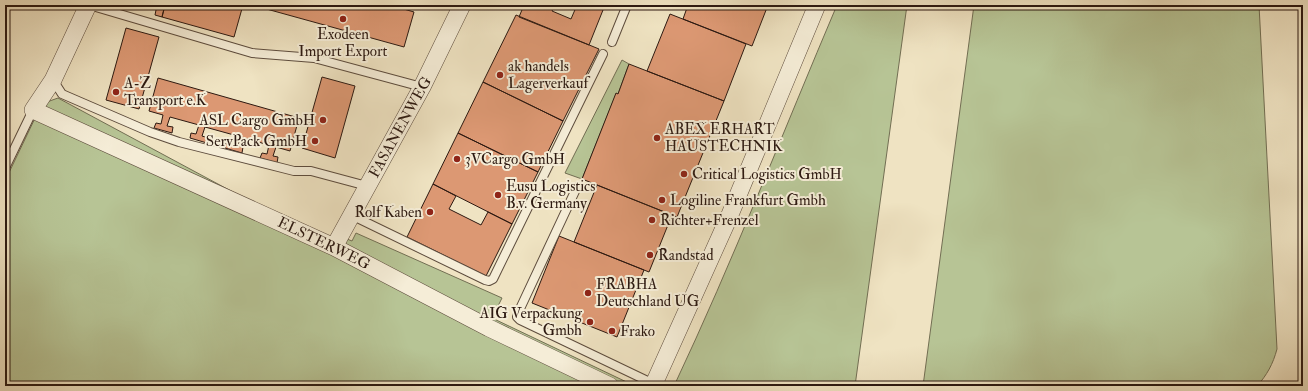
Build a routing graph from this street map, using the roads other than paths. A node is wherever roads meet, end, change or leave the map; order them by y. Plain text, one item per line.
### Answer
1 (89, 5) edge
2 (462, 5) edge
3 (627, 5) edge
4 (817, 5) edge
5 (612, 42) dead end
6 (603, 54) dead end
7 (53, 80) junction
8 (422, 87) junction
9 (33, 110) junction
10 (5, 168) edge
11 (367, 186) junction
12 (577, 187) dead end
13 (351, 215) junction
14 (334, 246) junction
15 (654, 385) edge
16 (610, 386) edge

1 - 7 street
1 - 8 lane
2 - 8 street, FASANENWEG
3 - 5 lane
4 - 15 street
6 - 13 lane
7 - 9 street
7 - 11 lane
8 - 11 street, FASANENWEG
9 - 10 lane
9 - 14 street, ELSTERWEG
11 - 13 street, FASANENWEG
12 - 15 lane
13 - 14 street, FASANENWEG
14 - 16 street, ELSTERWEG

